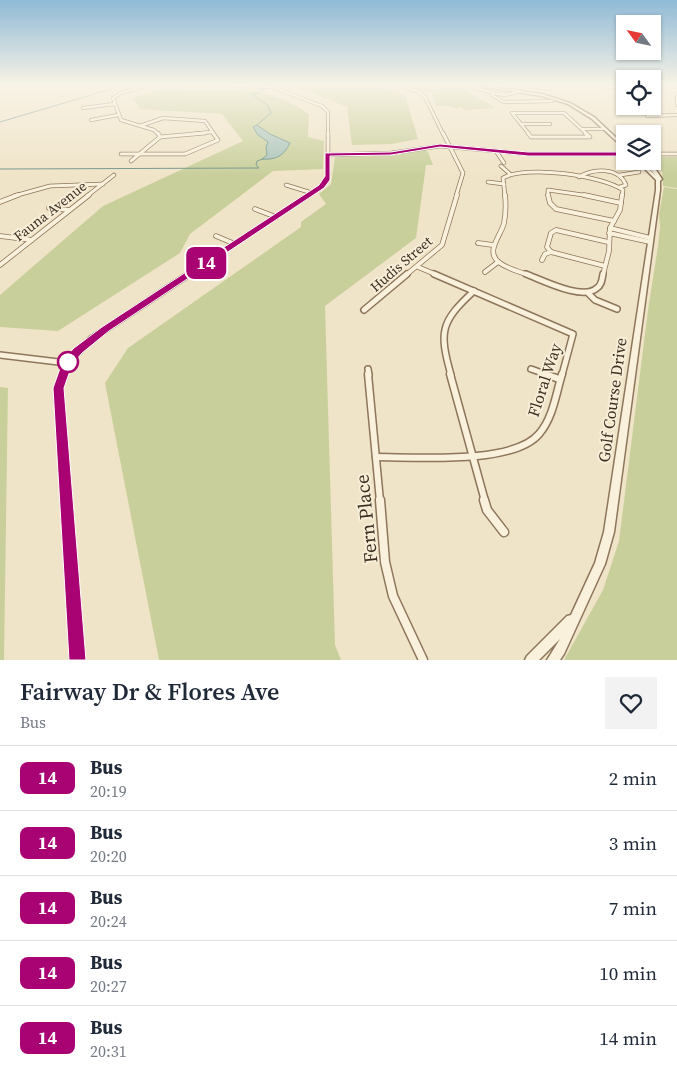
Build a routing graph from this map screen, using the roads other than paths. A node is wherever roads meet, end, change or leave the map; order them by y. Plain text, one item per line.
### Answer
1 (118, 115) joint
2 (328, 115) edge
3 (433, 115) edge
4 (513, 115) edge
5 (566, 115) edge
6 (588, 115) edge
7 (591, 115) edge
8 (665, 115) edge
9 (647, 116) dead end
10 (91, 120) dead end
11 (521, 124) junction
12 (550, 124) dead end
13 (140, 126) junction
14 (582, 129) junction
15 (604, 129) junction
16 (212, 132) junction
17 (616, 135) edge
18 (160, 137) junction
19 (616, 140) edge
20 (450, 146) junction
21 (496, 151) junction
22 (121, 154) dead end
23 (141, 154) junction
24 (616, 154) edge
25 (661, 154) edge
26 (677, 154) edge
27 (328, 155) junction
28 (131, 161) dead end
29 (648, 170) edge
30 (654, 170) edge
31 (639, 172) dead end
32 (510, 174) junction
33 (114, 175) dead end
34 (620, 175) junction
35 (579, 177) junction
36 (658, 180) junction
37 (488, 182) dead end
38 (102, 184) junction
39 (504, 184) junction
40 (544, 184) dead end
41 (286, 185) dead end
42 (620, 187) junction
43 (548, 190) junction
44 (312, 193) junction
45 (0, 202) edge
46 (621, 203) junction
47 (49, 208) dead end
48 (255, 209) dead end
49 (69, 210) junction
50 (276, 216) junction
51 (614, 221) junction
52 (610, 230) junction
53 (0, 236) edge
54 (216, 236) dead end
55 (32, 240) junction
56 (650, 240) junction
57 (478, 242) dead end
58 (608, 242) junction
59 (235, 244) junction
60 (493, 245) junction
61 (550, 252) junction
62 (542, 260) dead end
63 (498, 262) junction
64 (0, 265) edge
65 (605, 266) junction
66 (418, 267) junction
67 (485, 272) dead end
68 (474, 291) junction
69 (588, 293) junction
70 (617, 309) dead end
71 (364, 310) dead end
72 (0, 355) edge
73 (67, 363) junction
74 (368, 369) dead end
75 (531, 369) dead end
76 (559, 379) junction
77 (473, 456) junction
78 (376, 457) junction
79 (504, 532) dead end
80 (574, 617) junction
81 (78, 660) edge
82 (423, 660) edge
83 (531, 660) edge
84 (553, 660) edge

1 - 10 street
1 - 13 street
2 - 27 street
3 - 20 street, Hudis Street
4 - 11 street
5 - 14 street
6 - 15 street
7 - 17 street
8 - 9 street
11 - 12 street
11 - 14 street
13 - 16 street
13 - 18 street
14 - 15 street
15 - 19 street
16 - 18 street
16 - 23 street
18 - 23 street
20 - 21 street
20 - 27 street
20 - 66 street, Hudis Street
21 - 24 street
21 - 32 street
22 - 23 street
23 - 28 street
25 - 26 street
27 - 44 street
29 - 36 street
30 - 36 street
31 - 34 street
32 - 35 street
32 - 39 street
33 - 38 street, Fauna Avenue
34 - 35 street
34 - 42 street
35 - 42 street
36 - 56 street, Golf Course Drive
37 - 39 street
38 - 45 street
38 - 49 street, Fauna Avenue
39 - 60 street
40 - 43 street
41 - 44 street
42 - 46 street
43 - 46 street
43 - 51 street
44 - 50 street
46 - 51 street
47 - 49 street
48 - 50 street
49 - 55 street, Fauna Avenue
50 - 59 street
51 - 52 street
52 - 56 street
52 - 58 street
53 - 55 street
54 - 59 street
55 - 64 street, Fauna Avenue
56 - 80 street, Golf Course Drive
57 - 60 street
58 - 61 street
58 - 65 street
59 - 73 street
60 - 63 street
61 - 62 street
61 - 65 street
63 - 67 street
63 - 69 street
65 - 69 street
66 - 68 street, Floral Way
66 - 71 street, Hudis Street
68 - 76 street, Floral Way
68 - 77 street
69 - 70 street
72 - 73 street
73 - 81 street
74 - 78 street, Fern Place
75 - 76 street
76 - 77 street, Floral Way
77 - 78 street, Floral Way
77 - 79 street
78 - 82 street, Fern Place
80 - 83 street, Golf Course Drive
80 - 84 street, Golf Course Drive

